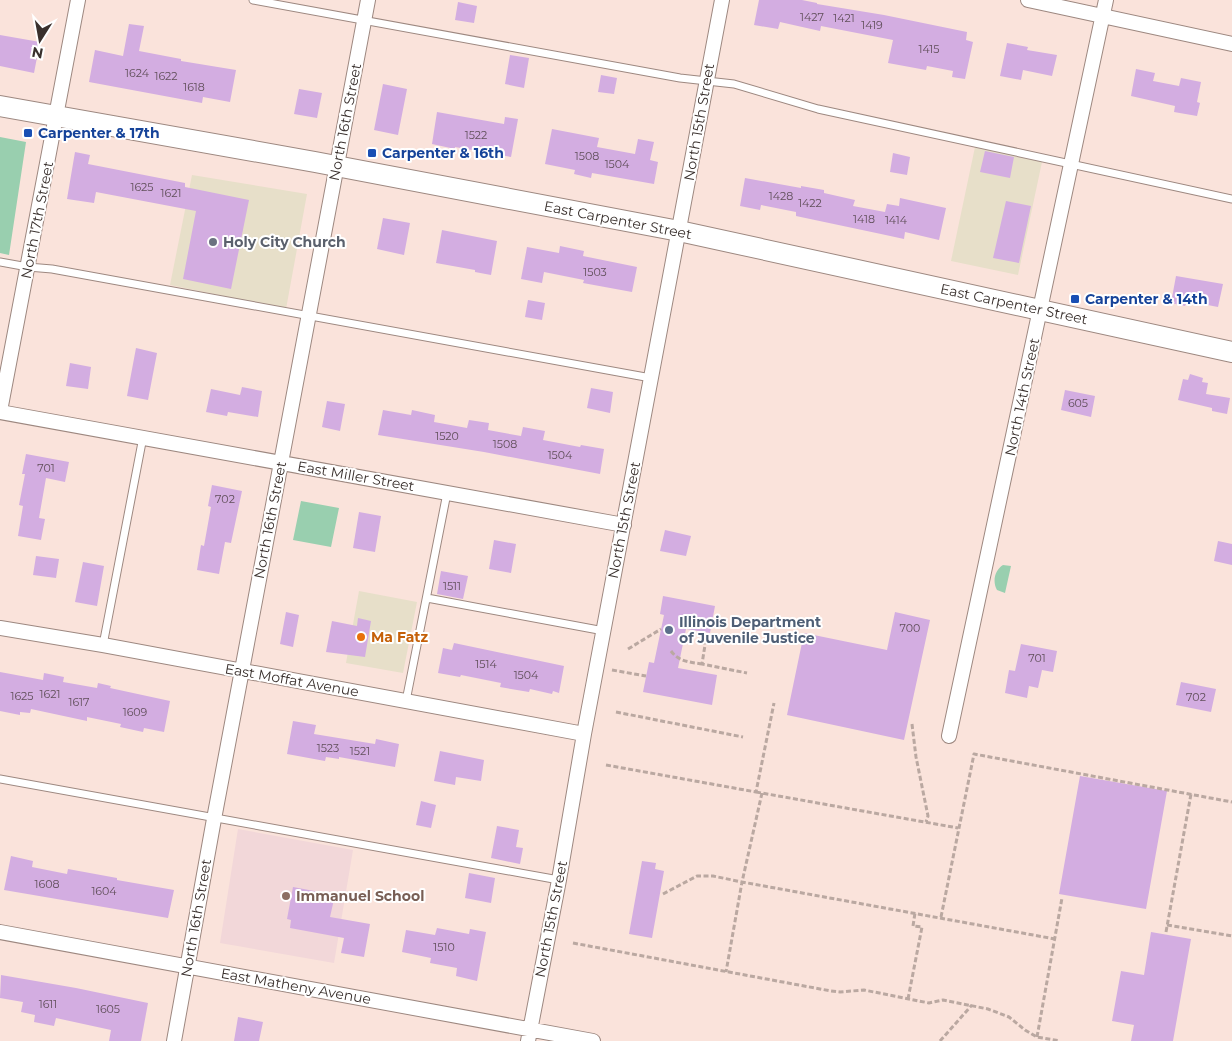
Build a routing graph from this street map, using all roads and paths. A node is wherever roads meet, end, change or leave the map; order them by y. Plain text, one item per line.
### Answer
1 (78, 0) edge
2 (253, 0) edge
3 (368, 0) edge
4 (722, 0) edge
5 (1028, 0) edge
6 (1106, 0) edge
7 (1102, 16) junction
8 (364, 21) junction
9 (1232, 44) edge
10 (706, 81) junction
11 (0, 106) edge
12 (56, 117) junction
13 (1071, 163) junction
14 (337, 166) junction
15 (1232, 198) edge
16 (679, 231) junction
17 (0, 262) edge
18 (28, 267) junction
19 (1040, 310) junction
20 (308, 317) junction
21 (1232, 352) edge
22 (650, 378) junction
23 (0, 411) edge
24 (143, 437) junction
25 (281, 464) junction
26 (447, 492) junction
27 (624, 526) junction
28 (427, 598) junction
29 (0, 628) edge
30 (661, 629) dead end
31 (604, 631) junction
32 (704, 632) dead end
33 (103, 645) junction
34 (628, 649) dead end
35 (671, 651) dead end
36 (702, 664) junction
37 (612, 670) dead end
38 (242, 672) junction
39 (747, 672) dead end
40 (646, 676) dead end
41 (406, 701) junction
42 (774, 703) dead end
43 (616, 712) dead end
44 (912, 724) dead end
45 (584, 734) junction
46 (743, 736) dead end
47 (949, 736) dead end
48 (606, 765) dead end
49 (0, 779) edge
50 (756, 792) junction
51 (762, 794) junction
52 (1191, 794) junction
53 (1232, 802) edge
54 (214, 819) junction
55 (926, 822) junction
56 (958, 828) junction
57 (559, 880) junction
58 (742, 882) junction
59 (663, 894) dead end
60 (1062, 898) dead end
61 (915, 913) junction
62 (941, 917) junction
63 (1167, 925) junction
64 (0, 932) edge
65 (1166, 932) dead end
66 (1232, 936) edge
67 (1055, 939) junction
68 (573, 943) dead end
69 (187, 966) junction
70 (726, 972) junction
71 (908, 999) junction
72 (972, 1005) junction
73 (529, 1035) edge
74 (1037, 1037) junction
75 (174, 1041) edge
76 (593, 1041) edge
77 (940, 1041) edge
78 (1060, 1041) edge

1 - 12 street, North 17th Street
2 - 8 lane
3 - 8 street, North 16th Street
4 - 10 street, North 15th Street
5 - 7 street
6 - 7 street, North 14th Street
7 - 9 street
7 - 13 street, North 14th Street
8 - 10 lane
8 - 14 street, North 16th Street
10 - 13 lane
10 - 16 street, North 15th Street
11 - 12 street, East Carpenter Street
12 - 14 street, East Carpenter Street
12 - 18 street, North 17th Street
13 - 15 lane
13 - 19 street, North 14th Street
14 - 16 street, East Carpenter Street
14 - 20 street, North 16th Street
16 - 19 street, East Carpenter Street
16 - 22 street, North 15th Street
17 - 18 lane
18 - 20 lane
18 - 23 street, North 17th Street
19 - 21 street, East Carpenter Street
19 - 47 street, North 14th Street
20 - 22 lane
20 - 25 street, North 16th Street
22 - 27 street, North 15th Street
23 - 24 street, East Miller Street
24 - 25 street, East Miller Street
24 - 33 lane
25 - 26 street, East Miller Street
25 - 38 street, North 16th Street
26 - 27 street, East Miller Street
26 - 28 lane
27 - 31 street, North 15th Street
28 - 31 lane
28 - 41 lane
29 - 33 street, East Moffat Avenue
30 - 34 path
31 - 45 street, North 15th Street
32 - 36 path
33 - 38 street, East Moffat Avenue
35 - 36 path
36 - 39 path
37 - 40 path
38 - 41 street, East Moffat Avenue
38 - 54 street, North 16th Street
41 - 45 street, East Moffat Avenue
42 - 50 path
43 - 46 path
44 - 55 path
45 - 57 street, North 15th Street
48 - 50 path
49 - 54 lane
50 - 51 path
51 - 55 path
51 - 58 path
52 - 53 path
52 - 56 path
52 - 63 path
54 - 57 lane
54 - 69 street, North 16th Street
55 - 56 path
56 - 62 path
57 - 73 street, North 15th Street
58 - 59 path
58 - 61 path
58 - 70 path
60 - 67 path
61 - 62 path
61 - 71 path
62 - 67 path
63 - 65 path
63 - 66 path
64 - 69 street, East Matheny Avenue
67 - 74 path
68 - 70 path
69 - 73 street, East Matheny Avenue
69 - 75 street, North 16th Street
70 - 71 path
71 - 72 path
72 - 74 path
72 - 77 path
73 - 76 street, East Matheny Avenue
74 - 78 path

